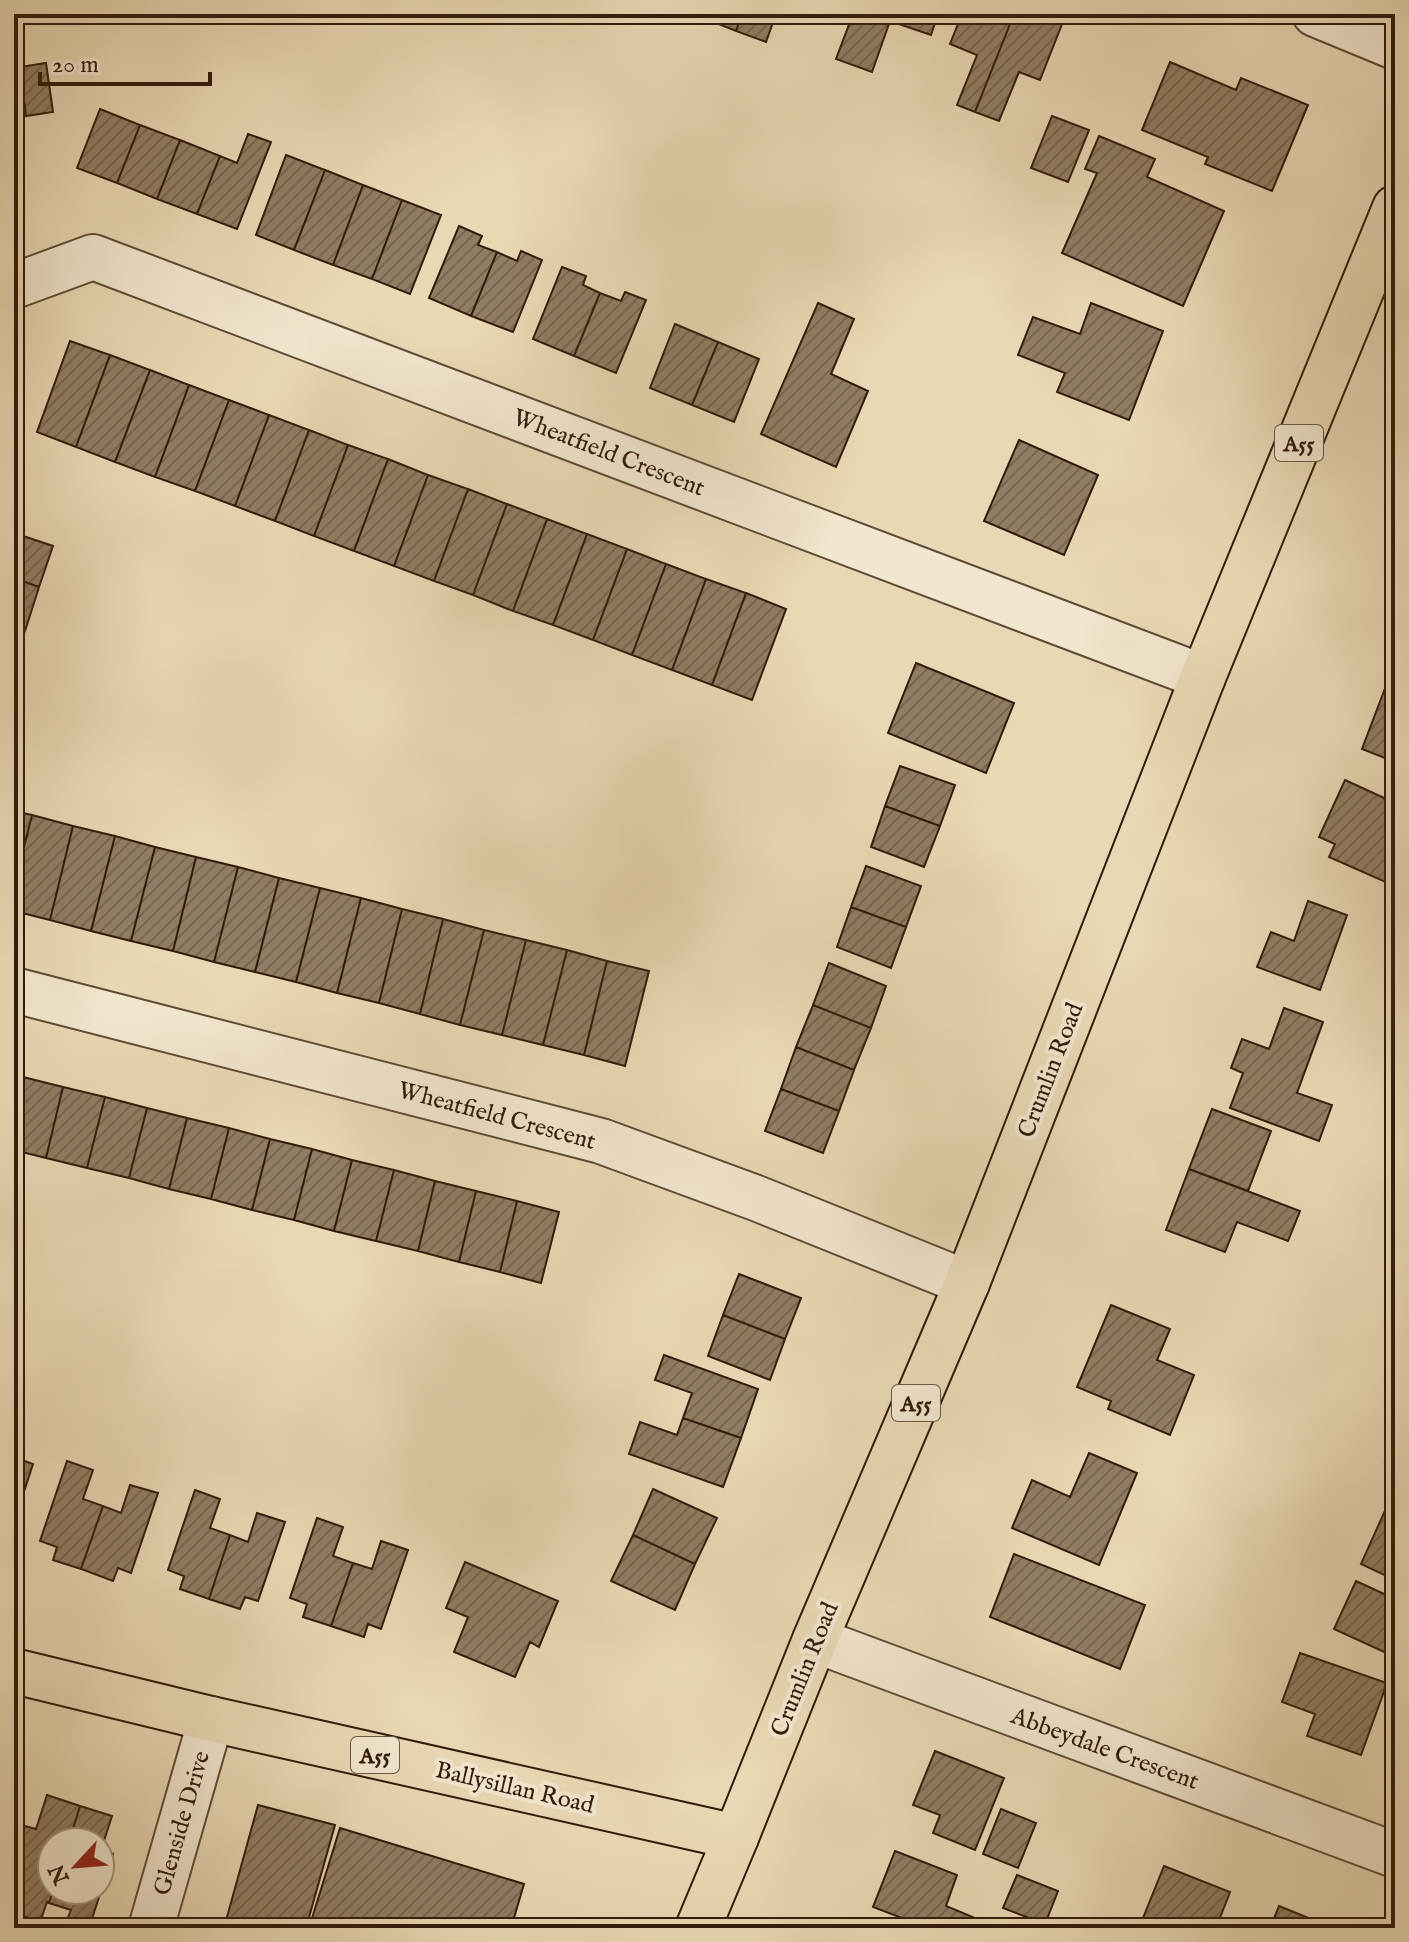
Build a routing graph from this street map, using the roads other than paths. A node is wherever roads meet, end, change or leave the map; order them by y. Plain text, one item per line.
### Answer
1 (1315, 14) edge
2 (1395, 47) edge
3 (1395, 208) edge
4 (14, 286) edge
5 (1203, 677) junction
6 (14, 990) edge
7 (967, 1283) junction
8 (815, 1640) junction
9 (14, 1671) edge
10 (211, 1719) junction
11 (736, 1837) junction
12 (1395, 1855) edge
13 (151, 1928) edge
14 (698, 1928) edge

1 - 2 street
3 - 5 main road, Crumlin Road / A55
4 - 5 street, Wheatfield Crescent
5 - 7 main road, Crumlin Road / A55
6 - 7 street, Wheatfield Crescent
7 - 8 main road, Crumlin Road / A55
8 - 11 main road, Crumlin Road / A55
8 - 12 street, Abbeydale Crescent
9 - 10 main road, Ballysillan Road / A55
10 - 11 main road, Ballysillan Road / A55
10 - 13 street, Glenside Drive
11 - 14 main road, Crumlin Road

